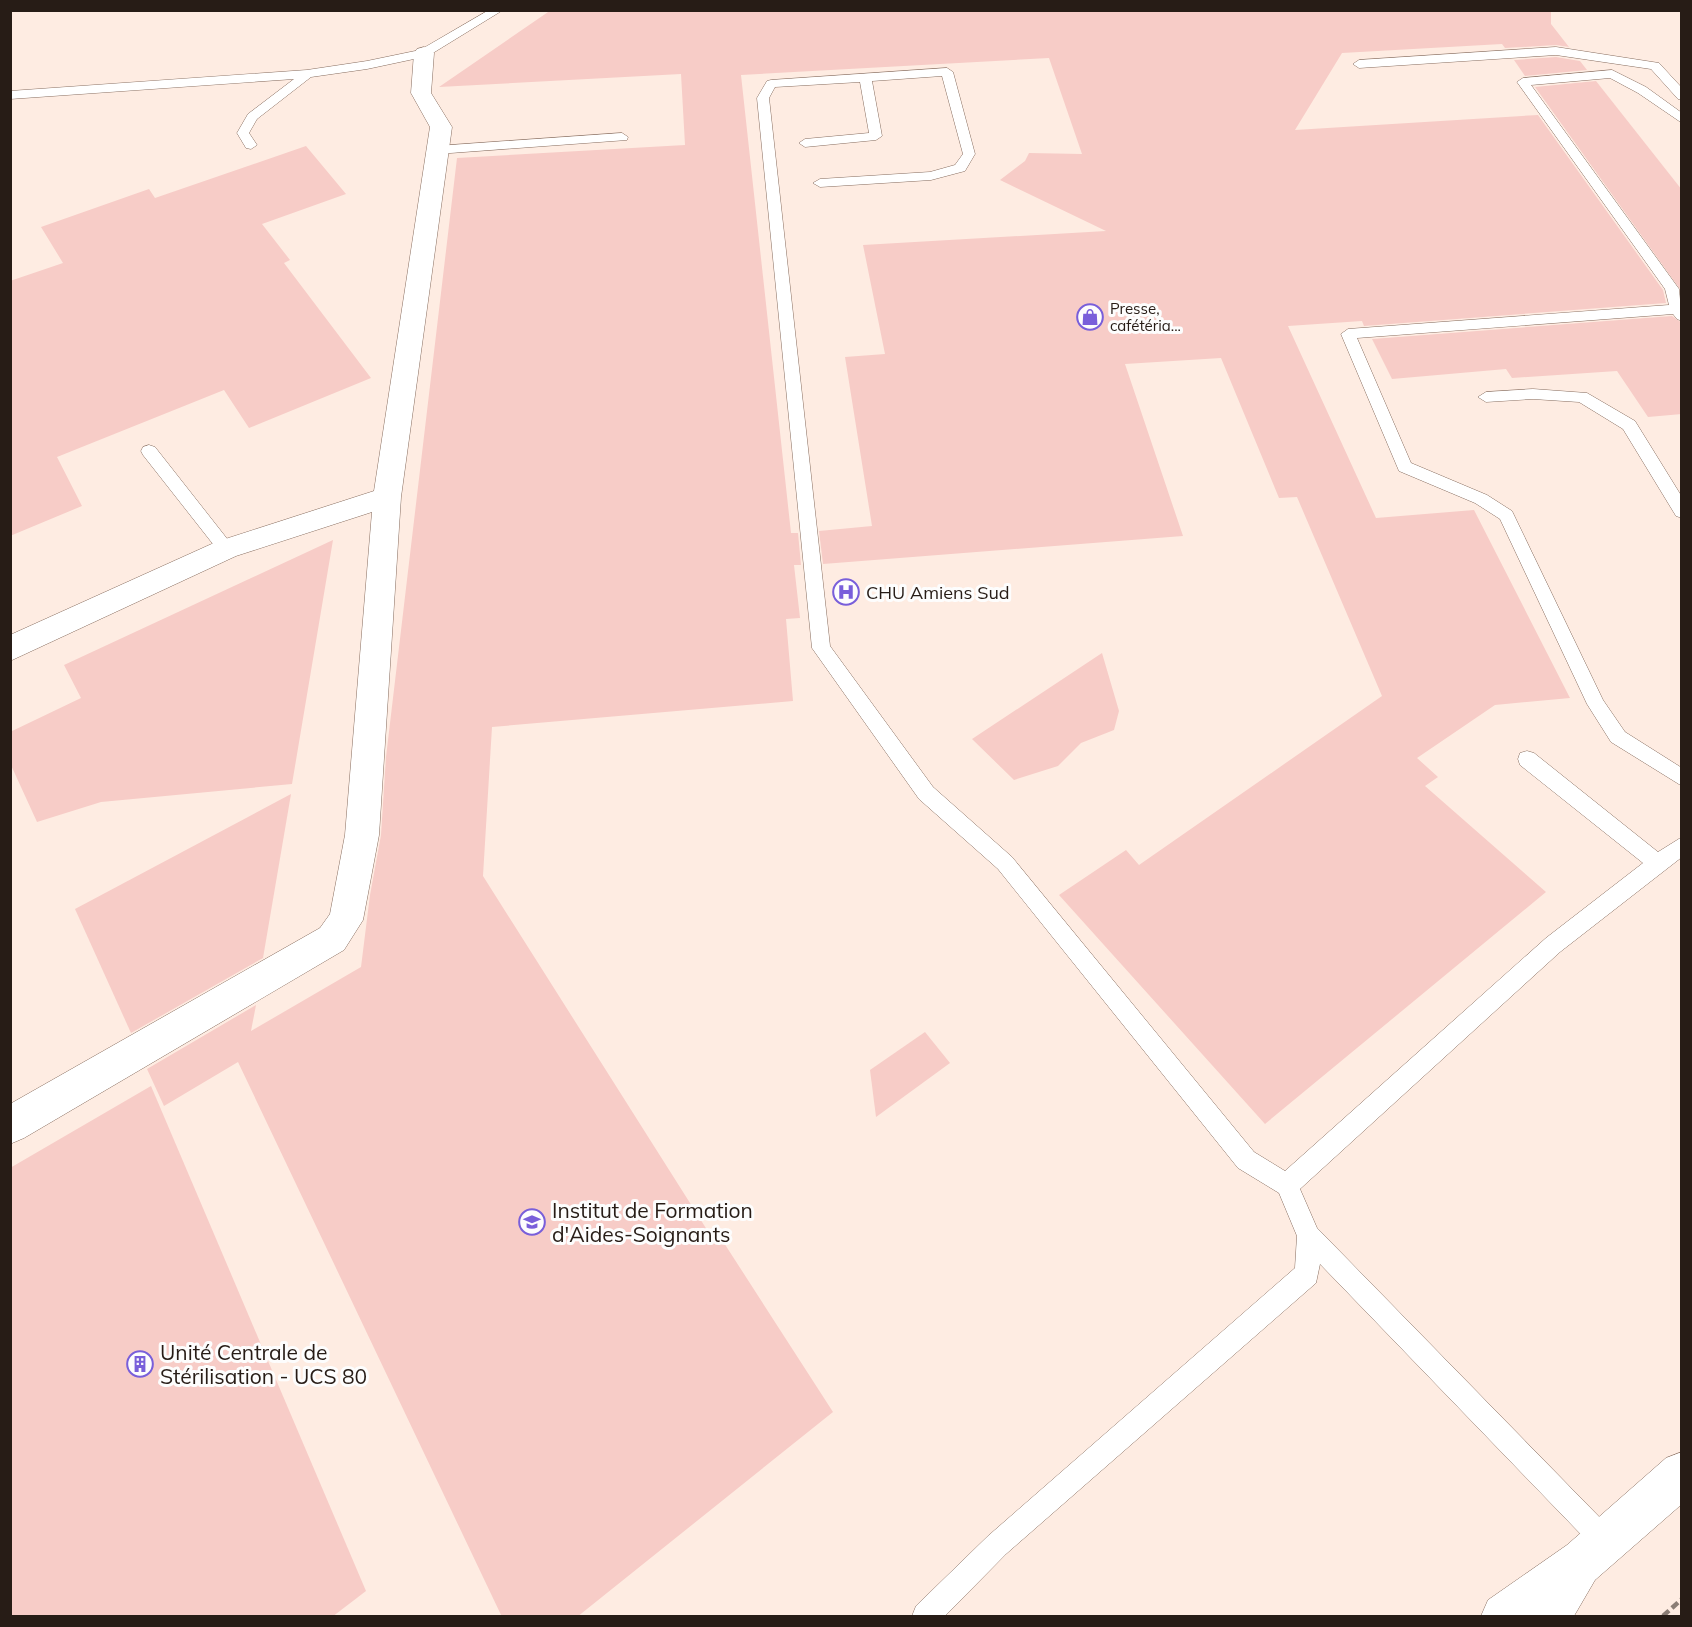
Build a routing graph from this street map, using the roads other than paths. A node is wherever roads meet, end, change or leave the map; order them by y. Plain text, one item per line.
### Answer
1 (498, 10) edge
2 (424, 53) junction
3 (1359, 64) dead end
4 (308, 74) junction
5 (865, 78) junction
6 (10, 95) edge
7 (1682, 96) edge
8 (1682, 119) edge
9 (622, 137) dead end
10 (805, 143) dead end
11 (251, 145) dead end
12 (437, 150) junction
13 (820, 183) dead end
14 (1679, 312) edge
15 (1486, 397) dead end
16 (149, 452) dead end
17 (387, 497) junction
18 (1682, 512) edge
19 (226, 549) junction
20 (10, 649) edge
21 (1527, 759) dead end
22 (1682, 778) edge
23 (1682, 845) edge
24 (1658, 863) junction
25 (10, 1125) edge
26 (1287, 1185) junction
27 (1309, 1236) junction
28 (1682, 1474) edge
29 (1594, 1551) junction
30 (926, 1617) edge
31 (1504, 1617) edge
32 (1547, 1617) edge

1 - 2 lane
2 - 4 lane
2 - 12 street
3 - 7 lane
4 - 6 lane
4 - 11 lane
5 - 10 lane
5 - 13 lane
5 - 26 lane
8 - 14 lane
9 - 12 lane
12 - 17 street
14 - 22 lane
15 - 18 lane
16 - 19 lane
17 - 19 street
17 - 25 street
19 - 20 street
21 - 24 lane
23 - 24 lane
24 - 26 lane
26 - 27 lane
27 - 29 lane
27 - 30 lane
28 - 29 street
29 - 31 street
29 - 32 street

